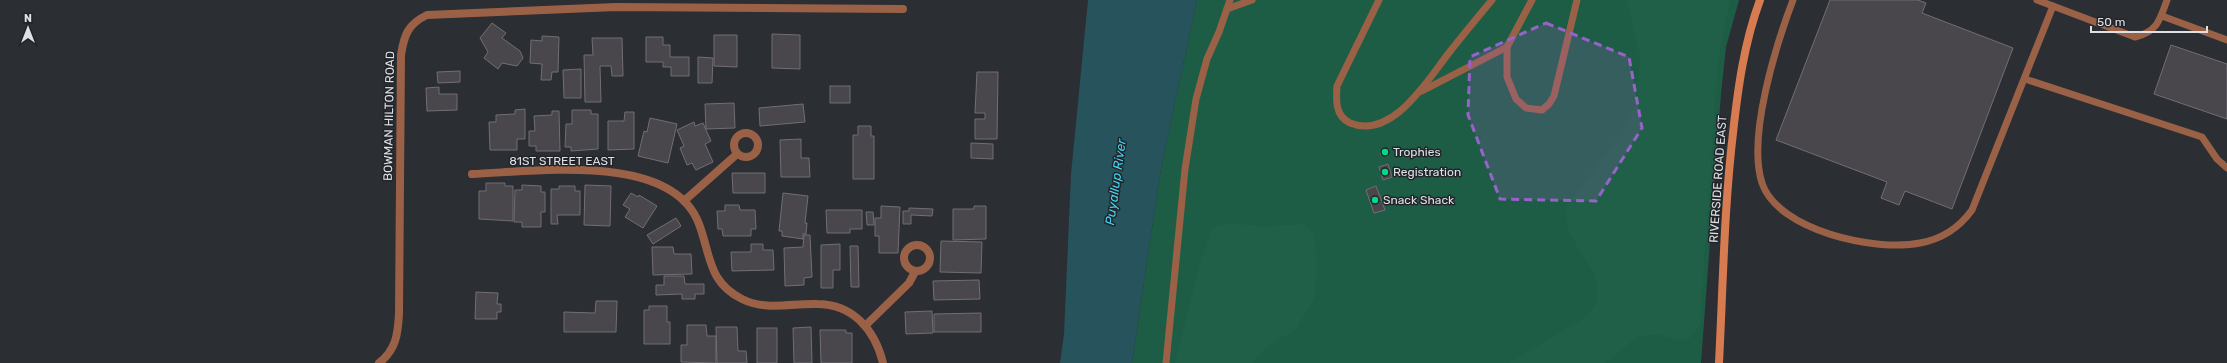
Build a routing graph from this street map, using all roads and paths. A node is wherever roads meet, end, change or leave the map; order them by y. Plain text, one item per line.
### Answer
1 (1230, 0) edge
2 (1252, 0) edge
3 (1379, 0) edge
4 (1492, 0) edge
5 (1532, 0) edge
6 (1577, 0) edge
7 (1760, 0) edge
8 (1794, 0) edge
9 (2037, 0) edge
10 (2167, 0) edge
11 (2053, 6) junction
12 (903, 9) dead end
13 (1227, 9) junction
14 (2162, 16) junction
15 (2227, 40) edge
16 (1507, 47) junction
17 (2024, 78) junction
18 (1420, 92) junction
19 (737, 154) dead end
20 (2227, 168) edge
21 (472, 174) dead end
22 (684, 201) junction
23 (915, 272) dead end
24 (866, 325) junction
25 (379, 363) edge
26 (883, 363) edge
27 (1166, 363) edge
28 (1720, 363) edge

1 - 13 lane
2 - 13 lane
3 - 18 lane
4 - 18 lane
5 - 16 lane
6 - 16 lane
7 - 28 street, RIVERSIDE ROAD EAST
8 - 17 lane
9 - 11 lane
10 - 14 lane
11 - 14 lane
11 - 17 lane
12 - 25 street, BOWMAN HILTON ROAD
13 - 27 lane
14 - 15 lane
16 - 18 lane
17 - 20 lane
19 - 22 street
21 - 22 street, 81ST STREET EAST
22 - 24 street, 81ST STREET EAST
23 - 24 street
24 - 26 street

